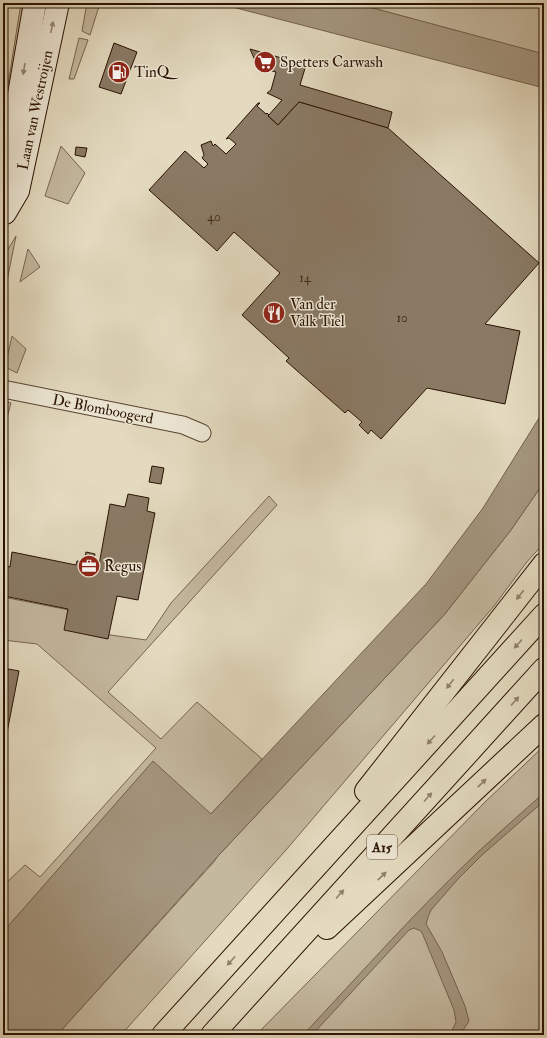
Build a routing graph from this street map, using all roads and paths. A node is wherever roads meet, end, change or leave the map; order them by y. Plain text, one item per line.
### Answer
1 (34, 3) edge
2 (58, 3) edge
3 (3, 186) edge
4 (3, 192) edge
5 (4, 217) edge
6 (3, 389) edge
7 (202, 433) dead end
8 (544, 564) edge
9 (544, 615) edge
10 (544, 669) edge
11 (544, 725) edge
12 (257, 932) junction
13 (216, 1031) edge
14 (164, 1035) edge

1 -> 3 street, Laan van Westroijen
5 -> 2 street, Laan van Westroijen
4 - 5 street, Laan van Westroijen
6 - 7 street, De Blomboogerd
8 -> 12 highway, A15
9 -> 12 highway, A15
13 -> 10 highway, A15
13 -> 11 highway, A15
12 -> 14 highway, A15

